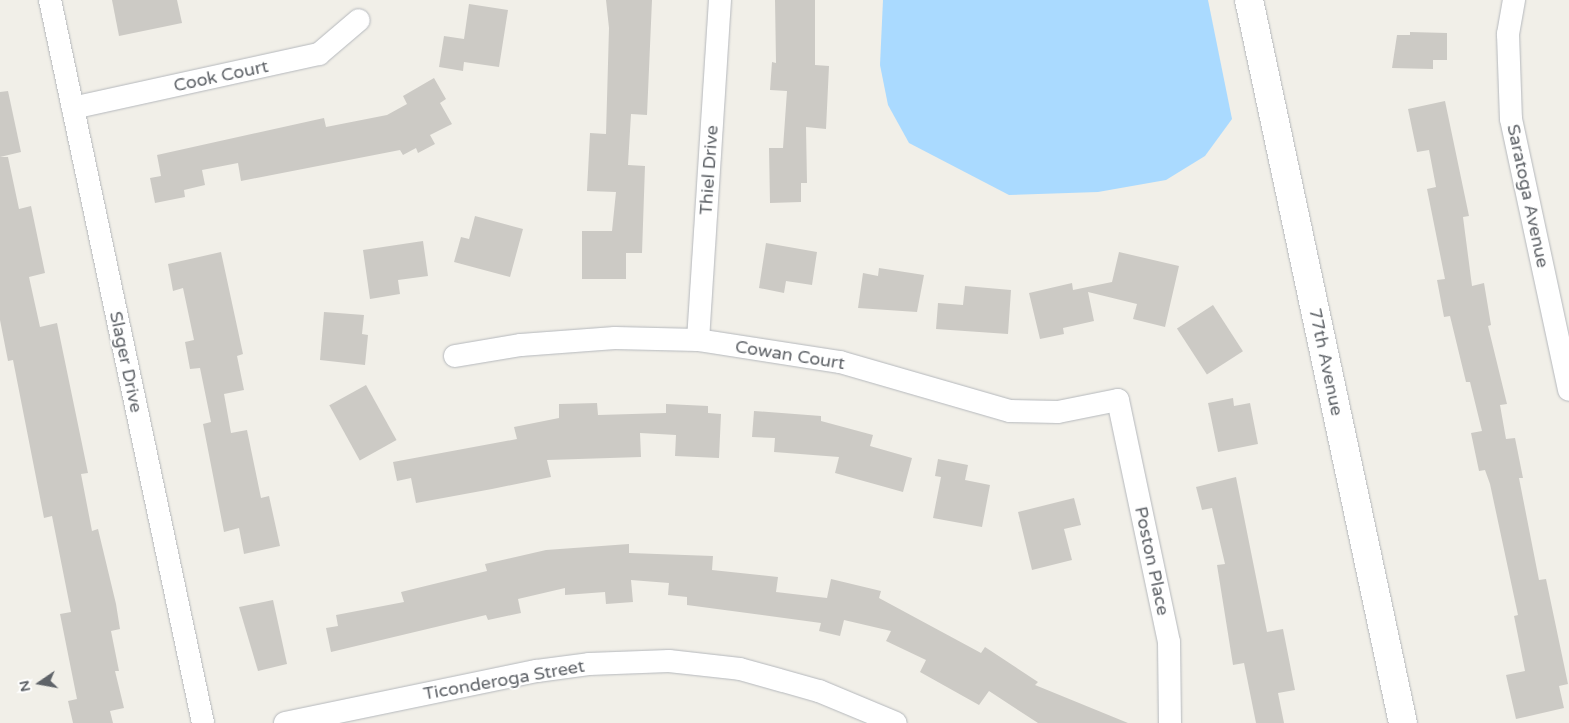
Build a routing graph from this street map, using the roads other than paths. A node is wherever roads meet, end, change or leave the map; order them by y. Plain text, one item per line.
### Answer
1 (50, 0) edge
2 (720, 0) edge
3 (1249, 0) edge
4 (1514, 0) edge
5 (359, 20) dead end
6 (72, 108) junction
7 (698, 340) junction
8 (456, 356) dead end
9 (1569, 390) edge
10 (1118, 400) joint
11 (203, 723) edge
12 (285, 723) edge
13 (896, 723) edge
14 (1170, 723) edge
15 (1403, 723) edge

1 - 6 street, Slager Drive
2 - 7 street, Thiel Drive
3 - 15 street, 77th Avenue
4 - 9 street, Saratoga Avenue
5 - 6 street, Cook Court
6 - 11 street, Slager Drive
7 - 8 street, Cowan Court
7 - 10 street, Cowan Court
10 - 14 street, Poston Place
12 - 13 street, Ticonderoga Street

